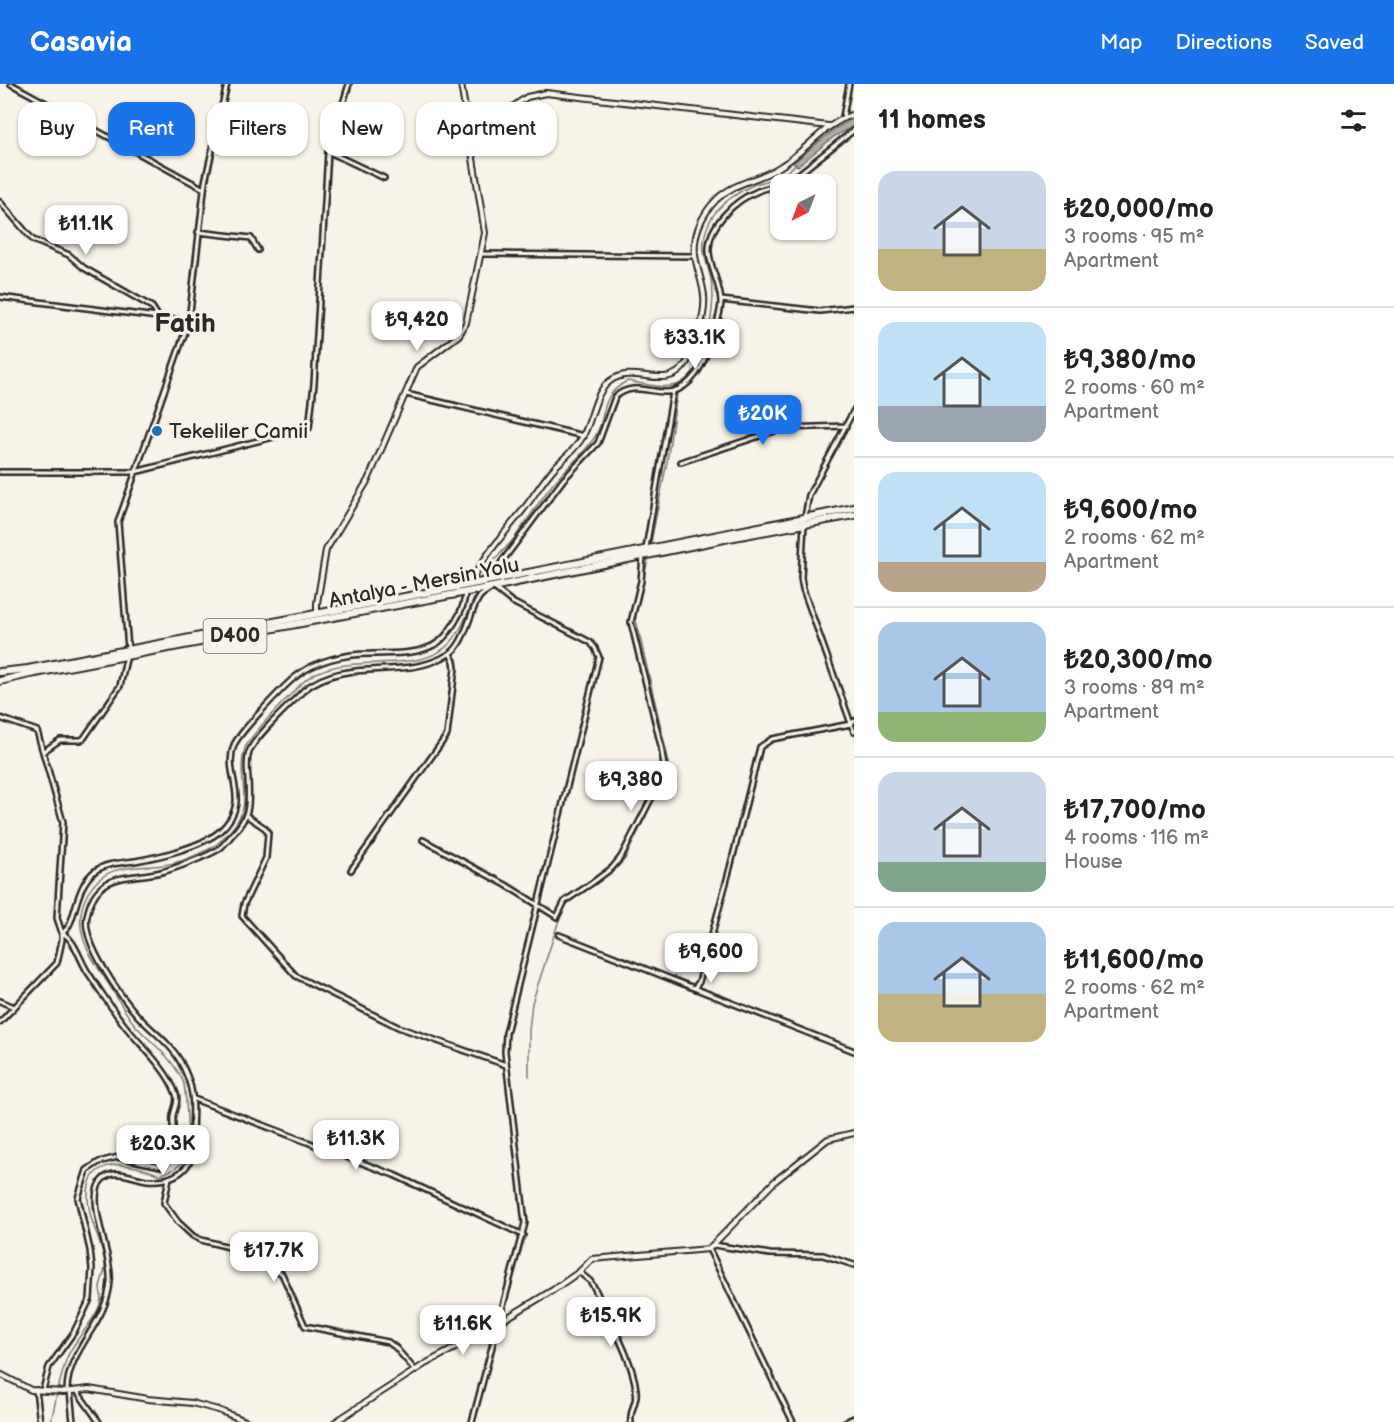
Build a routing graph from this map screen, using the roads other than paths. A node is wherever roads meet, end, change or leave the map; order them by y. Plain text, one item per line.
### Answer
1 (11, 84) edge
2 (227, 84) edge
3 (349, 84) edge
4 (461, 84) edge
5 (849, 84) edge
6 (343, 102) edge
7 (464, 102) edge
8 (521, 102) edge
9 (854, 114) edge
10 (843, 117) junction
11 (830, 126) junction
12 (854, 130) edge
13 (328, 156) edge
14 (337, 156) edge
15 (472, 156) edge
16 (798, 174) edge
17 (384, 178) dead end
18 (770, 188) edge
19 (204, 189) junction
20 (0, 202) edge
21 (198, 232) junction
22 (258, 250) dead end
23 (481, 254) junction
24 (695, 256) junction
25 (0, 297) edge
26 (721, 300) junction
27 (854, 307) edge
28 (159, 318) junction
29 (189, 321) junction
30 (674, 392) junction
31 (406, 394) junction
32 (854, 410) edge
33 (846, 426) junction
34 (584, 436) junction
35 (681, 462) dead end
36 (0, 472) edge
37 (135, 472) junction
38 (854, 508) edge
39 (854, 515) edge
40 (804, 521) junction
41 (645, 553) junction
42 (497, 579) junction
43 (490, 585) junction
44 (469, 588) junction
45 (317, 614) junction
46 (127, 652) junction
47 (450, 654) junction
48 (0, 672) edge
49 (0, 681) edge
50 (0, 718) edge
51 (853, 723) edge
52 (854, 732) edge
53 (44, 751) junction
54 (247, 816) junction
55 (423, 840) dead end
56 (351, 870) dead end
57 (538, 904) junction
58 (62, 933) junction
59 (560, 935) dead end
60 (695, 987) junction
61 (0, 1001) edge
62 (14, 1007) junction
63 (0, 1022) edge
64 (854, 1051) edge
65 (506, 1065) junction
66 (194, 1099) junction
67 (854, 1133) edge
68 (169, 1178) junction
69 (523, 1235) junction
70 (714, 1245) junction
71 (709, 1250) junction
72 (854, 1265) edge
73 (579, 1272) junction
74 (499, 1322) junction
75 (415, 1371) junction
76 (0, 1374) edge
77 (36, 1390) junction
78 (45, 1390) junction
79 (75, 1390) junction
80 (67, 1391) junction
81 (854, 1418) edge
82 (40, 1422) edge
83 (73, 1422) edge
84 (99, 1422) edge
85 (248, 1422) edge
86 (335, 1422) edge
87 (472, 1422) edge
88 (631, 1422) edge
89 (793, 1422) edge
90 (845, 1422) edge

1 - 19 street
2 - 19 street
3 - 6 street
4 - 7 street
5 - 10 street
8 - 11 street
9 - 10 street
10 - 11 street
11 - 24 street
12 - 16 street
13 - 37 street
14 - 17 street
15 - 23 street
18 - 26 street
19 - 21 street
20 - 28 street
21 - 22 street
21 - 29 street
23 - 24 street
23 - 31 street
24 - 34 street
25 - 28 street
26 - 27 street
26 - 30 street
28 - 29 street
29 - 37 street
30 - 41 street
30 - 42 street
31 - 34 street
31 - 45 street
32 - 33 street
33 - 35 street
33 - 40 street
34 - 44 street
36 - 37 street
37 - 46 street
38 - 40 highway, Antalya - Mersin Yolu / D400
39 - 40 highway, Antalya - Mersin Yolu / D400
40 - 41 highway, Antalya - Mersin Yolu / D400
40 - 51 street
41 - 42 highway, Antalya - Mersin Yolu / D400
41 - 43 highway, Antalya - Mersin Yolu / D400
41 - 57 street
42 - 43 highway, Antalya - Mersin Yolu / D400
43 - 44 highway, Antalya - Mersin Yolu / D400
43 - 47 street
43 - 57 street
44 - 45 highway, Antalya - Mersin Yolu / D400
44 - 46 highway, Antalya - Mersin Yolu / D400
44 - 58 street
45 - 46 highway, Antalya - Mersin Yolu / D400
46 - 48 highway, Antalya - Mersin Yolu / D400
46 - 49 highway, Antalya - Mersin Yolu / D400
46 - 53 street
47 - 54 street
47 - 56 street
50 - 53 street
51 - 52 street
51 - 60 street
53 - 58 street
54 - 65 street
54 - 66 street
55 - 57 street
57 - 65 street
58 - 62 street
58 - 78 street
59 - 60 street
60 - 64 street
61 - 62 street
62 - 63 street
65 - 69 street
66 - 68 street
66 - 69 street
67 - 70 street
68 - 75 street
68 - 80 street
69 - 74 street
70 - 71 street
70 - 72 street
71 - 73 street
71 - 89 street
73 - 74 street
73 - 88 street
74 - 75 street
74 - 87 street
75 - 86 street
76 - 77 street
77 - 78 street
77 - 82 street
78 - 80 street
79 - 80 street
79 - 84 street
79 - 85 street
80 - 83 street
81 - 90 street

